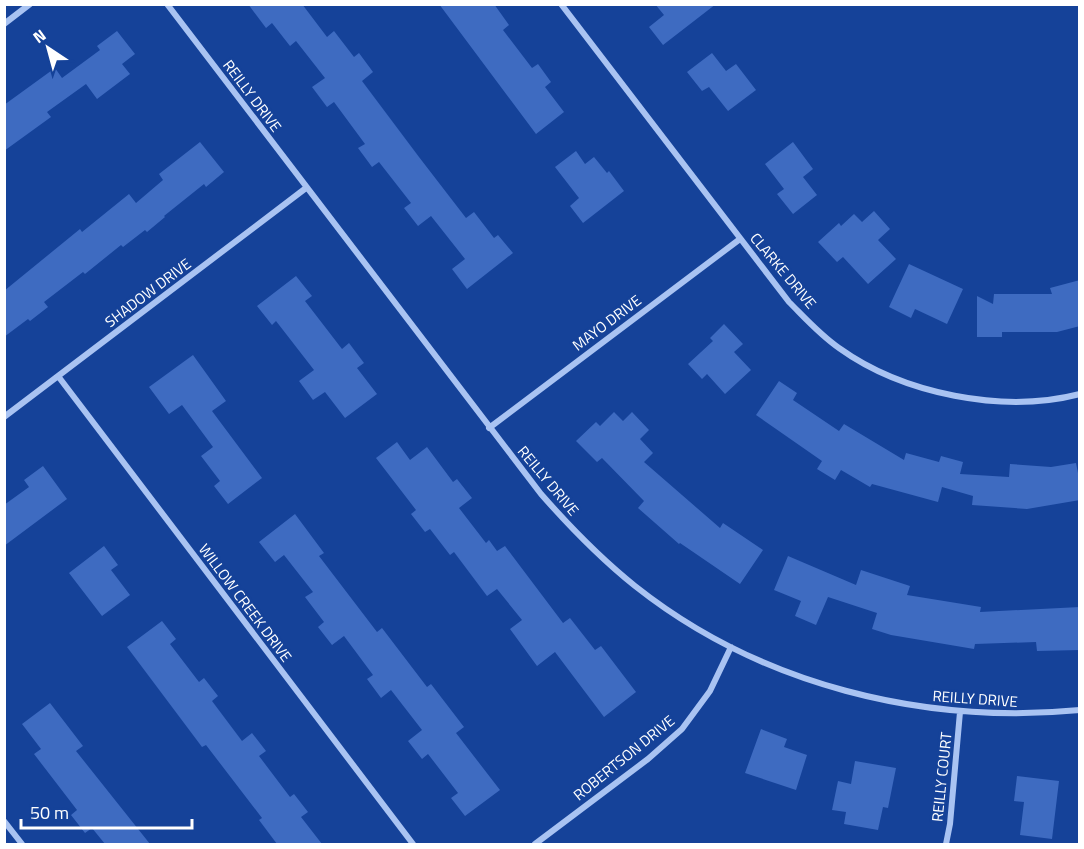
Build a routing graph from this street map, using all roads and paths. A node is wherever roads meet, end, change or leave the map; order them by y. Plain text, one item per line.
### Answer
1 (30, 4) edge
2 (167, 4) edge
3 (561, 4) edge
4 (4, 24) edge
5 (306, 188) junction
6 (740, 239) junction
7 (58, 376) junction
8 (1080, 394) edge
9 (4, 417) edge
10 (489, 428) junction
11 (731, 646) junction
12 (1080, 710) edge
13 (960, 712) junction
14 (4, 821) edge
15 (22, 844) edge
16 (413, 844) edge
17 (535, 844) edge
18 (946, 844) edge

1 - 4 street
2 - 5 street, REILLY DRIVE
3 - 6 street, CLARKE DRIVE
5 - 7 street, SHADOW DRIVE
5 - 10 street, REILLY DRIVE
6 - 8 street, CLARKE DRIVE
6 - 10 street, MAYO DRIVE
7 - 9 street, SHADOW DRIVE
7 - 16 street, WILLOW CREEK DRIVE
10 - 11 street, REILLY DRIVE
11 - 13 street, REILLY DRIVE
11 - 17 street, ROBERTSON DRIVE
12 - 13 street, REILLY DRIVE
13 - 18 street, REILLY COURT
14 - 15 street

